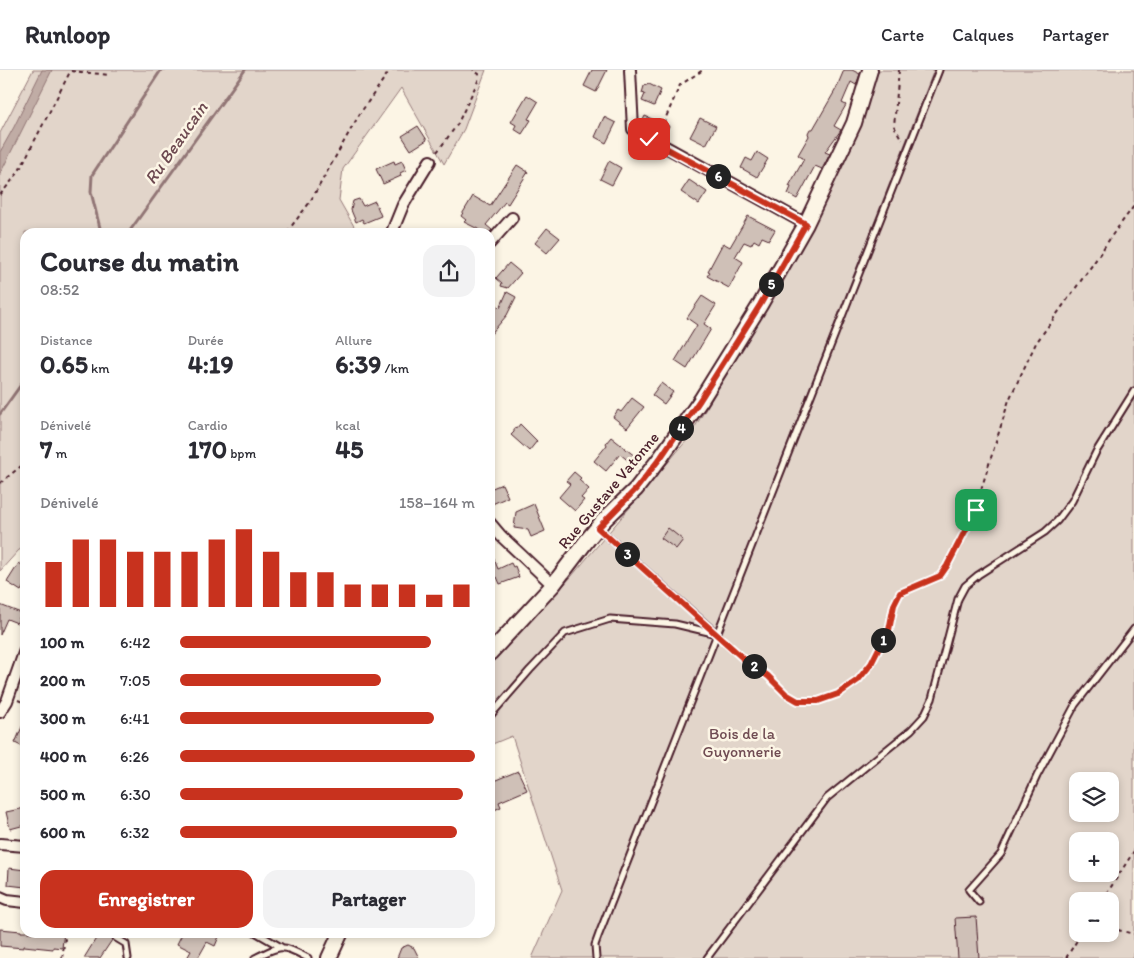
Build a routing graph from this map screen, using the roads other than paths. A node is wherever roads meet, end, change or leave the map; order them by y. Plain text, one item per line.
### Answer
1 (630, 70) edge
2 (870, 70) edge
3 (939, 70) edge
4 (430, 160) road end
5 (512, 218) dead end
6 (806, 224) junction
7 (394, 228) edge
8 (495, 237) edge
9 (1134, 391) edge
10 (495, 528) edge
11 (598, 528) junction
12 (553, 585) junction
13 (1134, 629) edge
14 (717, 634) junction
15 (495, 648) edge
16 (20, 664) edge
17 (495, 710) edge
18 (0, 712) edge
19 (0, 844) edge
20 (20, 846) edge
21 (0, 897) edge
22 (20, 901) edge
23 (980, 902) dead end
24 (116, 938) dead end
25 (265, 938) edge
26 (338, 938) edge
27 (281, 947) junction
28 (128, 958) edge
29 (255, 958) edge
30 (308, 958) edge
31 (328, 958) edge
32 (596, 958) edge
33 (706, 958) edge

1 - 6 street
2 - 6 street, Rue Gustave Vatonne
3 - 14 lane
4 - 7 street
5 - 8 street
6 - 11 street, Rue Gustave Vatonne
9 - 33 lane
10 - 12 street
11 - 12 street, Rue Gustave Vatonne
11 - 14 lane
12 - 15 street, Rue Gustave Vatonne
13 - 23 lane
14 - 17 lane
14 - 32 lane
16 - 18 street
19 - 20 street
21 - 22 street
24 - 28 lane
25 - 27 lane
26 - 31 street
27 - 29 lane
27 - 30 lane

